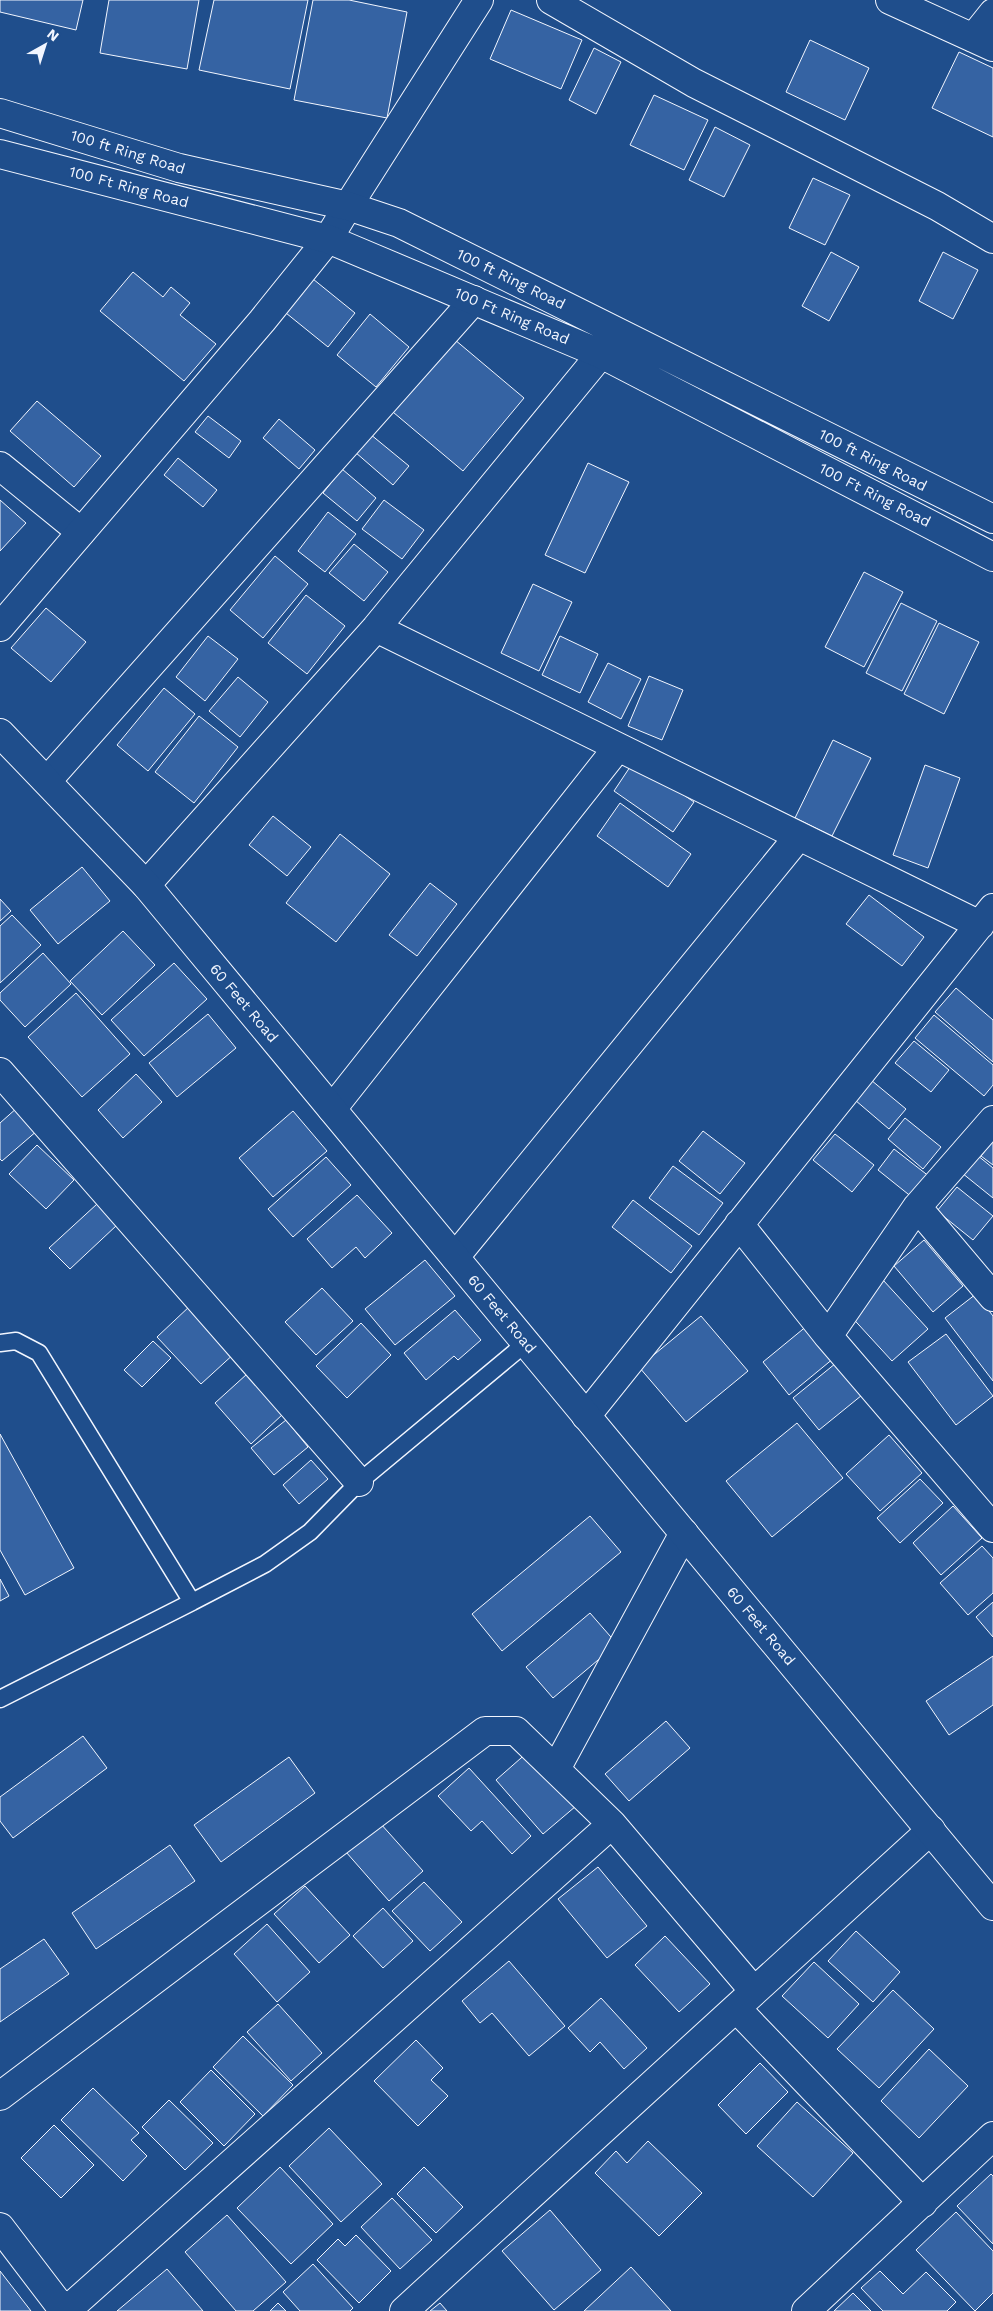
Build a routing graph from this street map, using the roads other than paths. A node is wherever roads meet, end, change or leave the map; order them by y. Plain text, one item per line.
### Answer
1 (478, 0) edge
2 (551, 0) edge
3 (890, 0) edge
4 (993, 13) edge
5 (983, 42) edge
6 (0, 113) edge
7 (0, 154) edge
8 (348, 206) junction
9 (328, 239) junction
10 (993, 239) edge
11 (474, 300) junction
12 (601, 354) junction
13 (0, 466) edge
14 (993, 519) edge
15 (81, 532) junction
16 (993, 557) edge
17 (0, 627) edge
18 (376, 628) junction
19 (0, 733) edge
20 (618, 747) junction
21 (47, 781) junction
22 (800, 836) junction
23 (146, 885) junction
24 (986, 917) edge
25 (0, 1072) edge
26 (332, 1109) junction
27 (993, 1120) edge
28 (917, 1207) junction
29 (739, 1224) junction
30 (454, 1257) junction
31 (993, 1297) edge
32 (828, 1336) junction
33 (0, 1343) edge
34 (526, 1343) junction
35 (586, 1416) junction
36 (359, 1482) junction
37 (993, 1528) edge
38 (684, 1533) junction
39 (192, 1602) junction
40 (0, 1699) edge
41 (556, 1769) junction
42 (612, 1824) junction
43 (930, 1830) junction
44 (993, 1906) edge
45 (745, 2000) junction
46 (0, 2096) edge
47 (993, 2136) edge
48 (923, 2202) junction
49 (0, 2227) edge
50 (65, 2311) edge
51 (404, 2311) edge
52 (806, 2311) edge

1 - 8 street
2 - 10 street
3 - 5 street
4 - 5 street
6 - 8 street, 100 ft Ring Road
7 - 9 street, 100 Ft Ring Road
8 - 9 street
8 - 14 street, 100 ft Ring Road
9 - 11 street, 100 Ft Ring Road
9 - 15 street
11 - 12 street, 100 Ft Ring Road
11 - 21 street
12 - 16 street, 100 Ft Ring Road
12 - 18 street
13 - 15 street
15 - 17 street
18 - 20 street
18 - 23 street
19 - 21 street, 60 Feet Road
20 - 22 street
20 - 26 street
21 - 23 street, 60 Feet Road
22 - 24 street
22 - 30 street
23 - 26 street, 60 Feet Road
24 - 29 street
25 - 36 street
26 - 30 street, 60 Feet Road
27 - 28 street
28 - 31 street
28 - 32 street
29 - 32 street
29 - 35 street
30 - 34 street, 60 Feet Road
32 - 37 street
33 - 39 lane
34 - 35 street, 60 Feet Road
34 - 36 lane
35 - 38 street, 60 Feet Road
36 - 39 lane
38 - 41 street
38 - 43 street, 60 Feet Road
39 - 40 lane
41 - 42 street
41 - 46 street
42 - 45 street
42 - 50 street
43 - 44 street, 60 Feet Road
43 - 45 street
45 - 48 street
45 - 51 street
47 - 48 street
48 - 52 street
49 - 50 street

